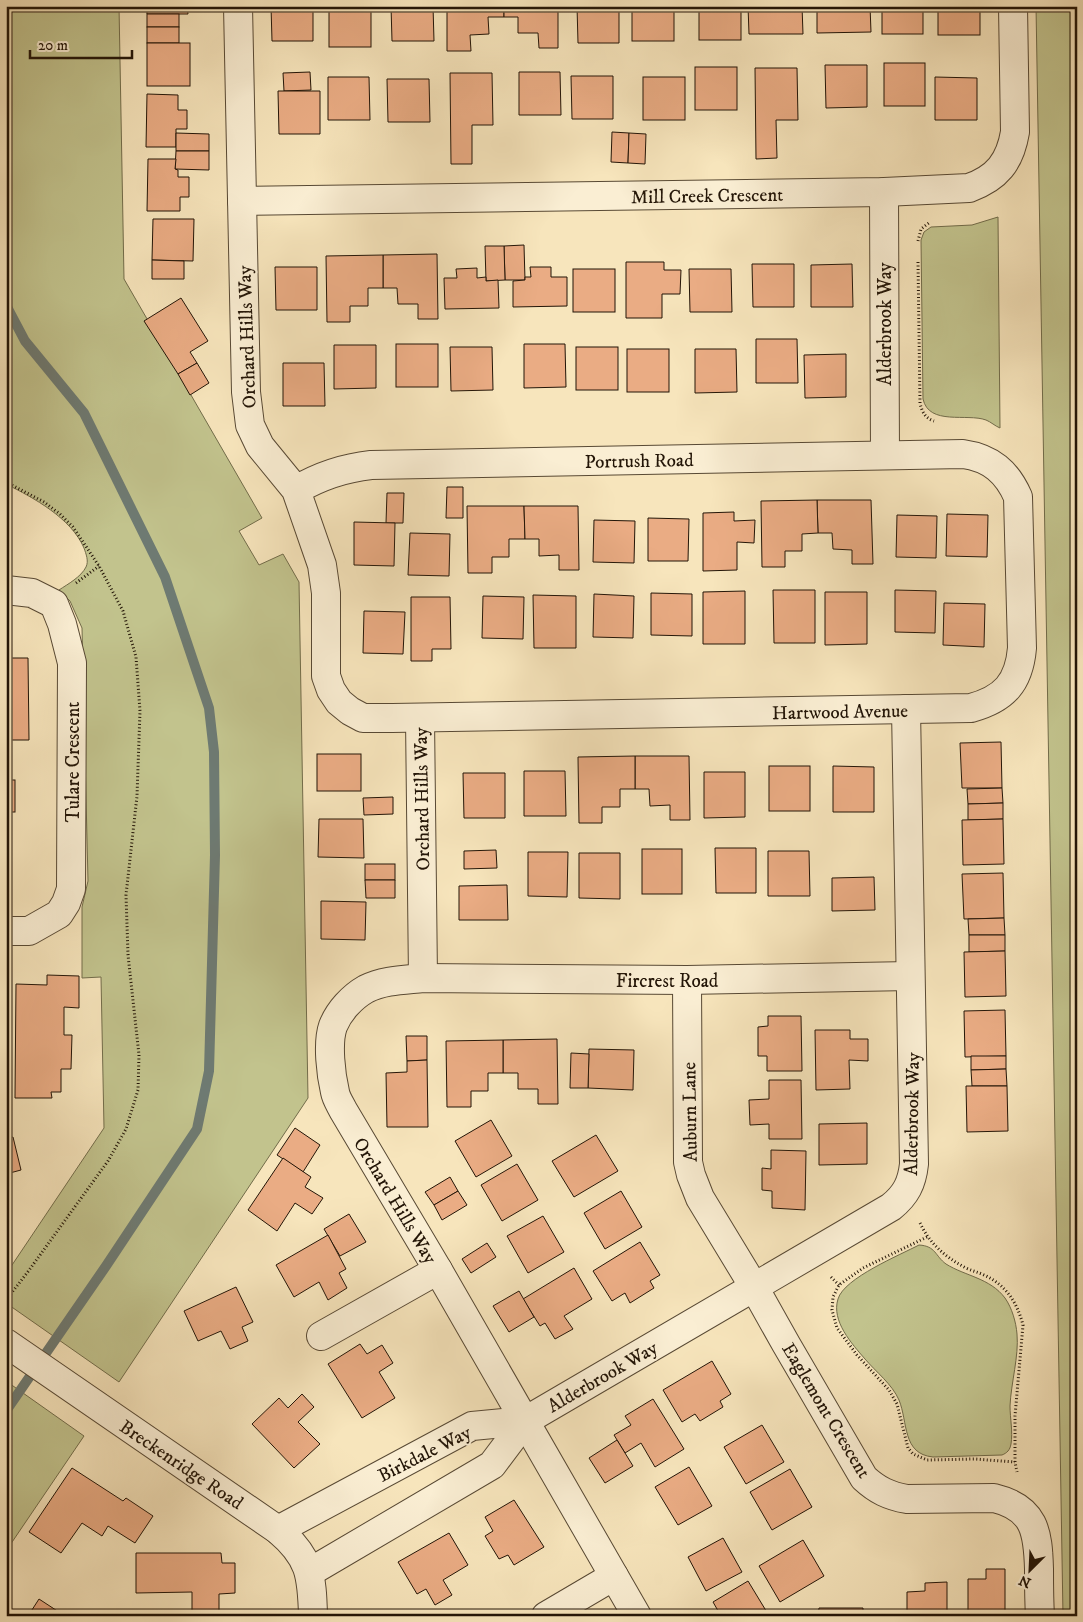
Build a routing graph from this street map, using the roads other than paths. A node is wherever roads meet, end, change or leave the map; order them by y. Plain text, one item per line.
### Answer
1 (238, 6) edge
2 (1013, 6) edge
3 (884, 192) junction
4 (242, 201) junction
5 (886, 455) junction
6 (986, 460) joint
7 (296, 490) junction
8 (6, 590) edge
9 (906, 709) junction
10 (420, 718) junction
11 (6, 932) edge
12 (910, 976) junction
13 (423, 978) junction
14 (687, 980) junction
15 (438, 1270) junction
16 (754, 1287) junction
17 (321, 1336) dead end
18 (6, 1343) edge
19 (525, 1421) junction
20 (278, 1530) junction
21 (310, 1572) junction
22 (614, 1576) junction
23 (313, 1616) edge
24 (546, 1616) edge
25 (637, 1616) edge
26 (1040, 1616) edge

1 - 4 street, Orchard Hills Way
2 - 3 street, Mill Creek Crescent
3 - 4 street, Mill Creek Crescent
3 - 5 street, Alderbrook Way
4 - 7 street, Orchard Hills Way
5 - 6 street, Portrush Road
5 - 7 street, Portrush Road
6 - 9 street, Hartwood Avenue
7 - 10 street, Orchard Hills Way
8 - 11 street, Tulare Crescent
9 - 10 street, Hartwood Avenue
9 - 12 street, Alderbrook Way
10 - 13 street, Orchard Hills Way
12 - 14 street, Fircrest Road
12 - 16 street, Alderbrook Way
13 - 14 street, Fircrest Road
13 - 15 street, Orchard Hills Way
14 - 16 street, Auburn Lane
15 - 17 street
15 - 19 street, Orchard Hills Way
16 - 19 street, Alderbrook Way
16 - 26 street, Eaglemont Crescent
18 - 20 street, Breckenridge Road
19 - 20 street, Birkdale Way
19 - 21 street
19 - 22 street
20 - 21 street, Breckenridge Road
21 - 23 street, Breckenridge Road
22 - 24 street
22 - 25 street

